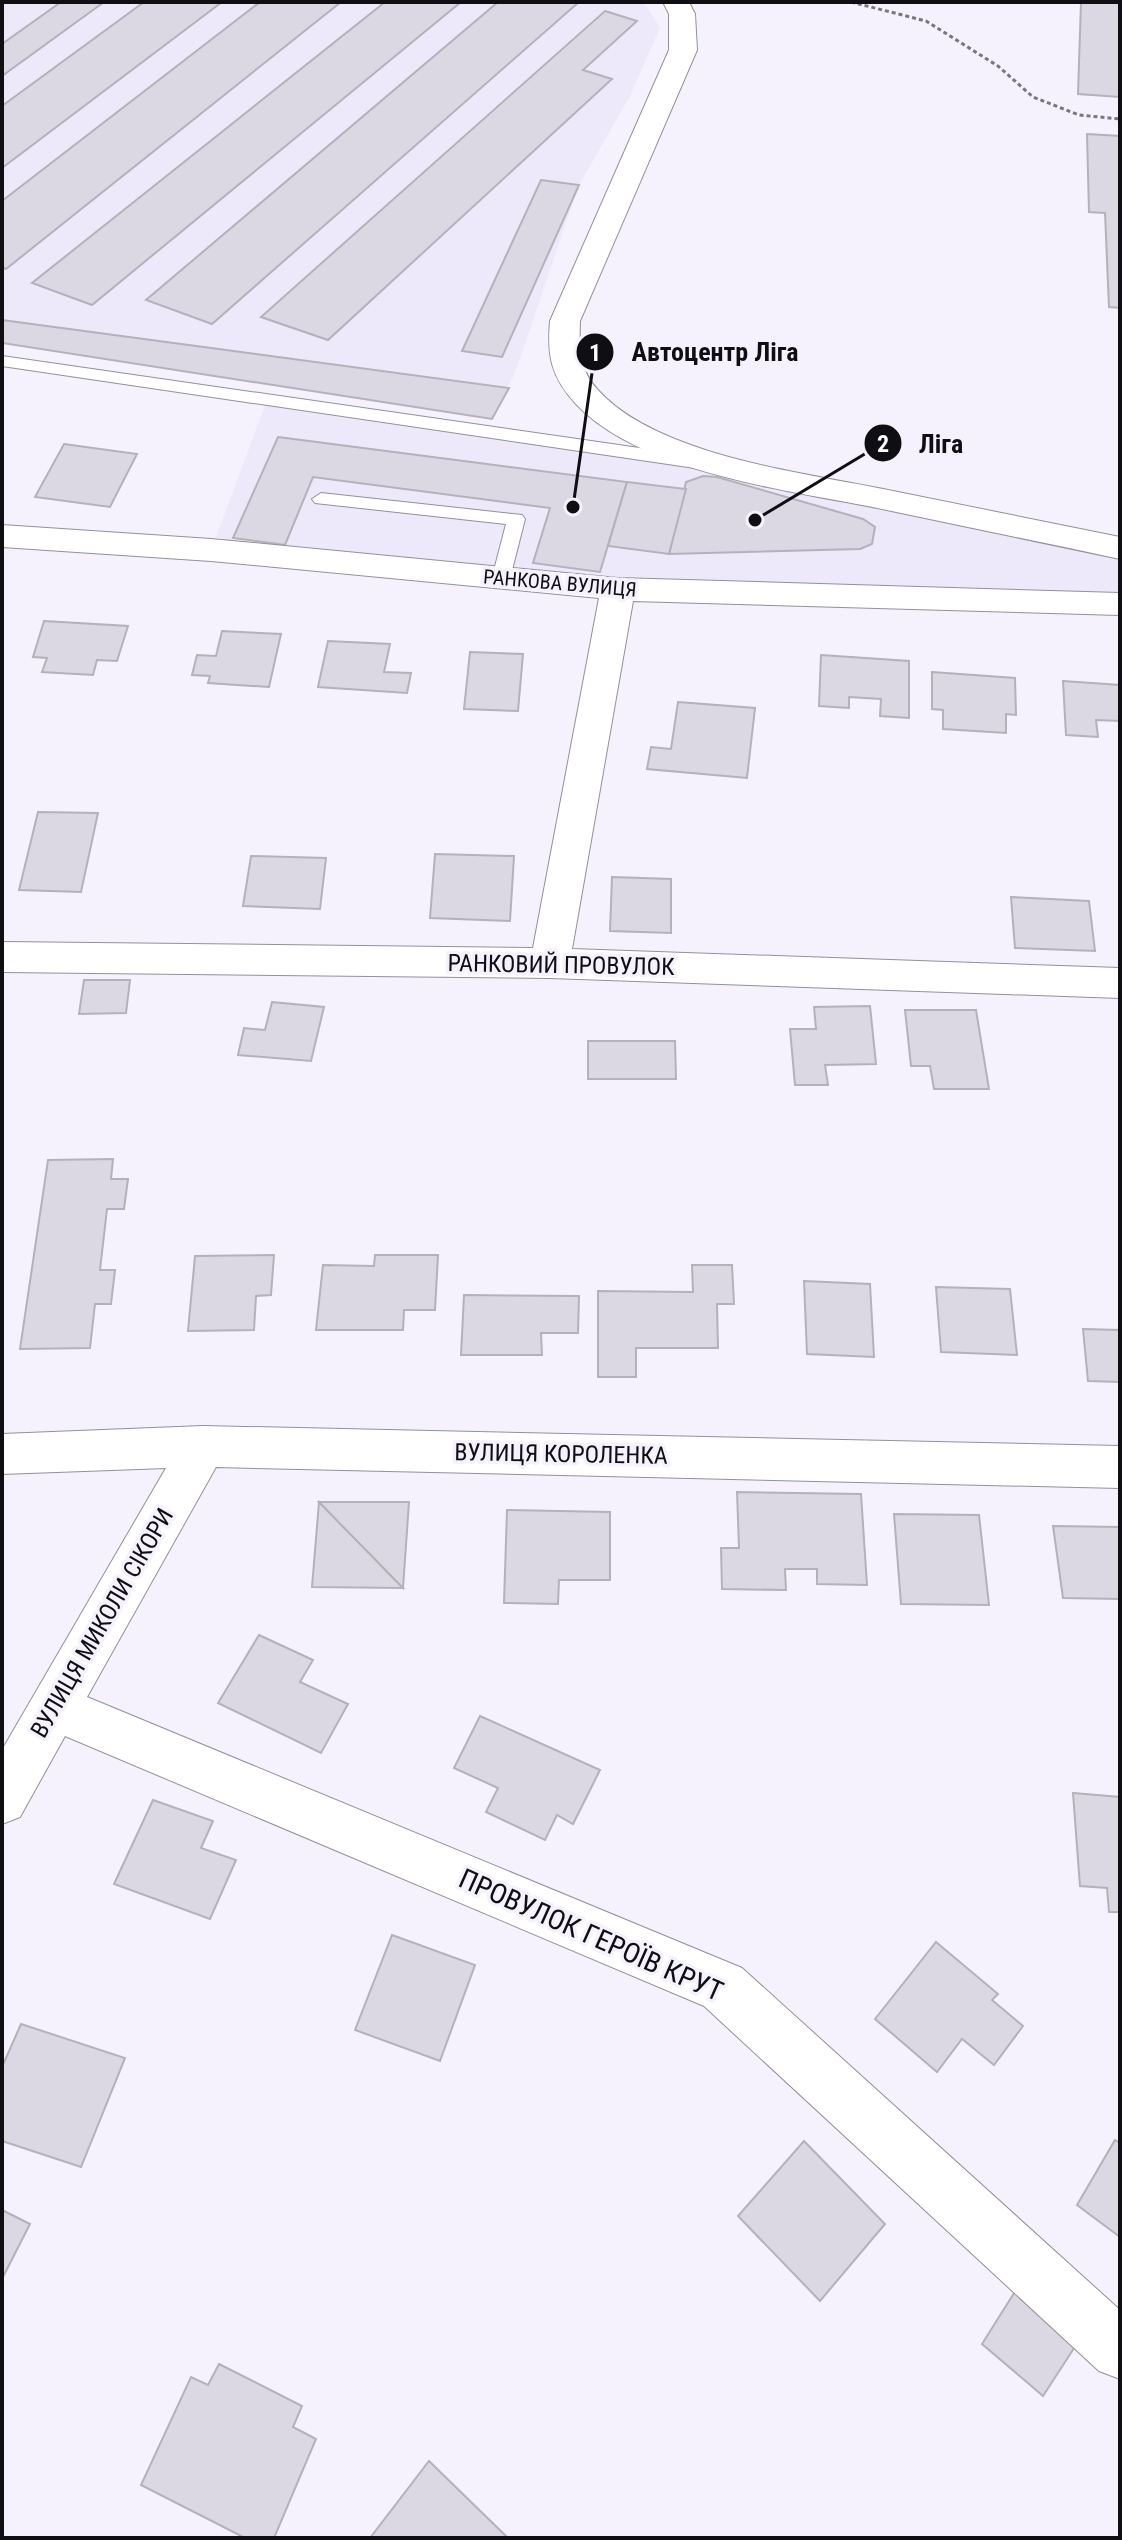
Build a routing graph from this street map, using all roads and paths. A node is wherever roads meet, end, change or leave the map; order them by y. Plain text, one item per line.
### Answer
1 (676, 2) edge
2 (851, 2) edge
3 (1120, 119) edge
4 (2, 361) edge
5 (717, 465) junction
6 (321, 499) dead end
7 (2, 536) edge
8 (1120, 548) edge
9 (501, 578) junction
10 (618, 589) junction
11 (1120, 604) edge
12 (2, 957) edge
13 (550, 963) junction
14 (1120, 983) edge
15 (203, 1446) junction
16 (2, 1454) edge
17 (1120, 1467) edge
18 (54, 1707) junction
19 (2, 1799) edge
20 (1120, 2350) edge

1 - 5 street
2 - 3 path
4 - 5 lane
5 - 8 street
6 - 9 lane
7 - 9 street, РАНКОВА ВУЛИЦЯ
9 - 10 street, РАНКОВА ВУЛИЦЯ
10 - 11 street, РАНКОВА ВУЛИЦЯ
10 - 13 street
12 - 13 street, РАНКОВИЙ ПРОВУЛОК
13 - 14 street, РАНКОВИЙ ПРОВУЛОК
15 - 16 street, ВУЛИЦЯ КОРОЛЕНКА
15 - 17 street, ВУЛИЦЯ КОРОЛЕНКА
15 - 18 street, ВУЛИЦЯ МИКОЛИ СІКОРИ
18 - 19 street, ВУЛИЦЯ МИКОЛИ СІКОРИ
18 - 20 street, ПРОВУЛОК ГЕРОЇВ КРУТ

